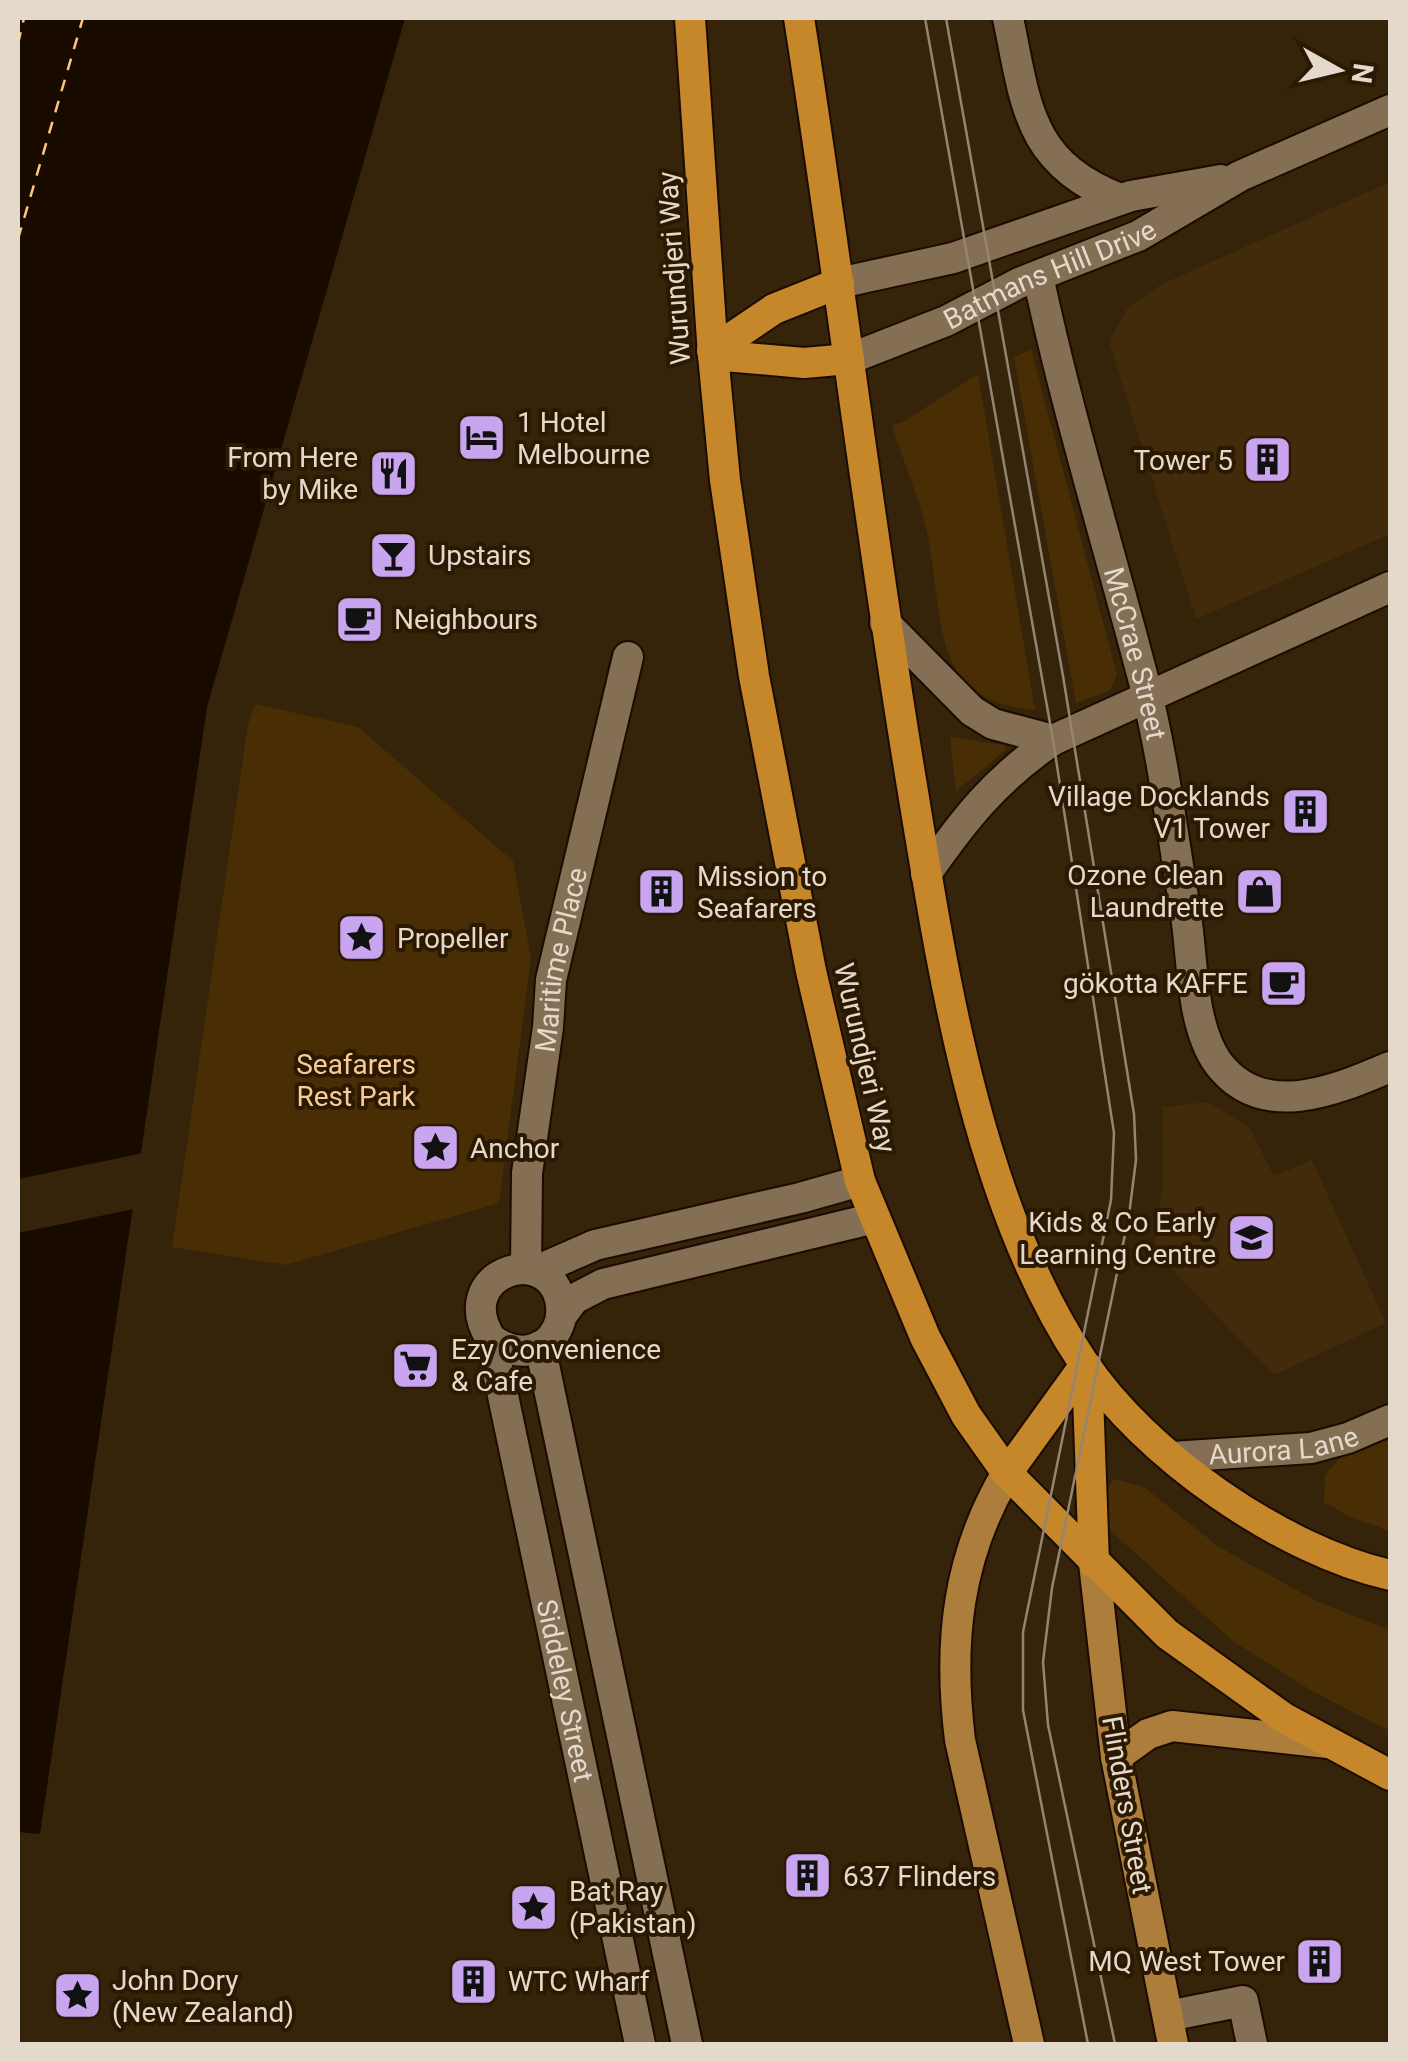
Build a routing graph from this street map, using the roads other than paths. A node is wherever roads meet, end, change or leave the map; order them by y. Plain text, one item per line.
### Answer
1 (690, 18) edge
2 (799, 18) edge
3 (1008, 18) edge
4 (1390, 110) edge
5 (1240, 176) junction
6 (1120, 200) junction
7 (1038, 276) junction
8 (839, 283) junction
9 (713, 353) junction
10 (849, 359) junction
11 (1390, 587) edge
12 (885, 623) junction
13 (628, 657) dead end
14 (1148, 699) junction
15 (1053, 740) junction
16 (926, 874) junction
17 (1390, 1067) edge
18 (860, 1181) junction
19 (875, 1218) junction
20 (699, 1222) junction
21 (707, 1261) junction
22 (531, 1270) junction
23 (562, 1315) junction
24 (490, 1339) junction
25 (540, 1346) junction
26 (1086, 1366) junction
27 (1390, 1420) edge
28 (1172, 1458) junction
29 (1007, 1473) junction
30 (1094, 1563) junction
31 (1390, 1576) edge
32 (594, 1608) junction
33 (552, 1616) junction
34 (1328, 1743) junction
35 (1116, 1756) junction
36 (1390, 1775) edge
37 (1170, 2030) edge
38 (640, 2044) edge
39 (687, 2044) edge
40 (1029, 2044) edge
41 (1252, 2044) edge

1 - 9 highway, Wurundjeri Way
2 - 8 highway
3 - 6 street
4 - 5 street, Batmans Hill Drive
5 - 6 street, Batmans Hill Drive
5 - 7 street, Batmans Hill Drive
6 - 8 street, Batmans Hill Drive
7 - 10 street, Batmans Hill Drive
7 - 14 street, McCrae Street
8 - 9 highway
8 - 10 highway
9 - 10 highway
9 - 18 highway, Wurundjeri Way
10 - 12 highway
11 - 14 street
12 - 15 street
12 - 16 highway
13 - 22 street, Maritime Place
14 - 15 street
14 - 17 street, McCrae Street
15 - 16 street
16 - 26 highway
18 - 19 highway, Wurundjeri Way
18 - 20 street
19 - 21 street
19 - 29 highway, Wurundjeri Way
20 - 21 street
20 - 22 street
21 - 23 street
22 - 23 street
22 - 24 street
23 - 25 street
24 - 25 street
24 - 33 street, Siddeley Street
25 - 32 street, Siddeley Street
26 - 28 highway
26 - 29 highway
26 - 30 highway
27 - 28 street, Aurora Lane
28 - 31 highway
29 - 30 highway, Wurundjeri Way
29 - 40 main road
30 - 34 highway, Wurundjeri Way
30 - 35 main road, Flinders Street
32 - 33 street
32 - 39 street, Siddeley Street
33 - 38 street, Siddeley Street
34 - 35 main road
34 - 36 highway, Wurundjeri Way
35 - 37 main road, Flinders Street
37 - 41 street

